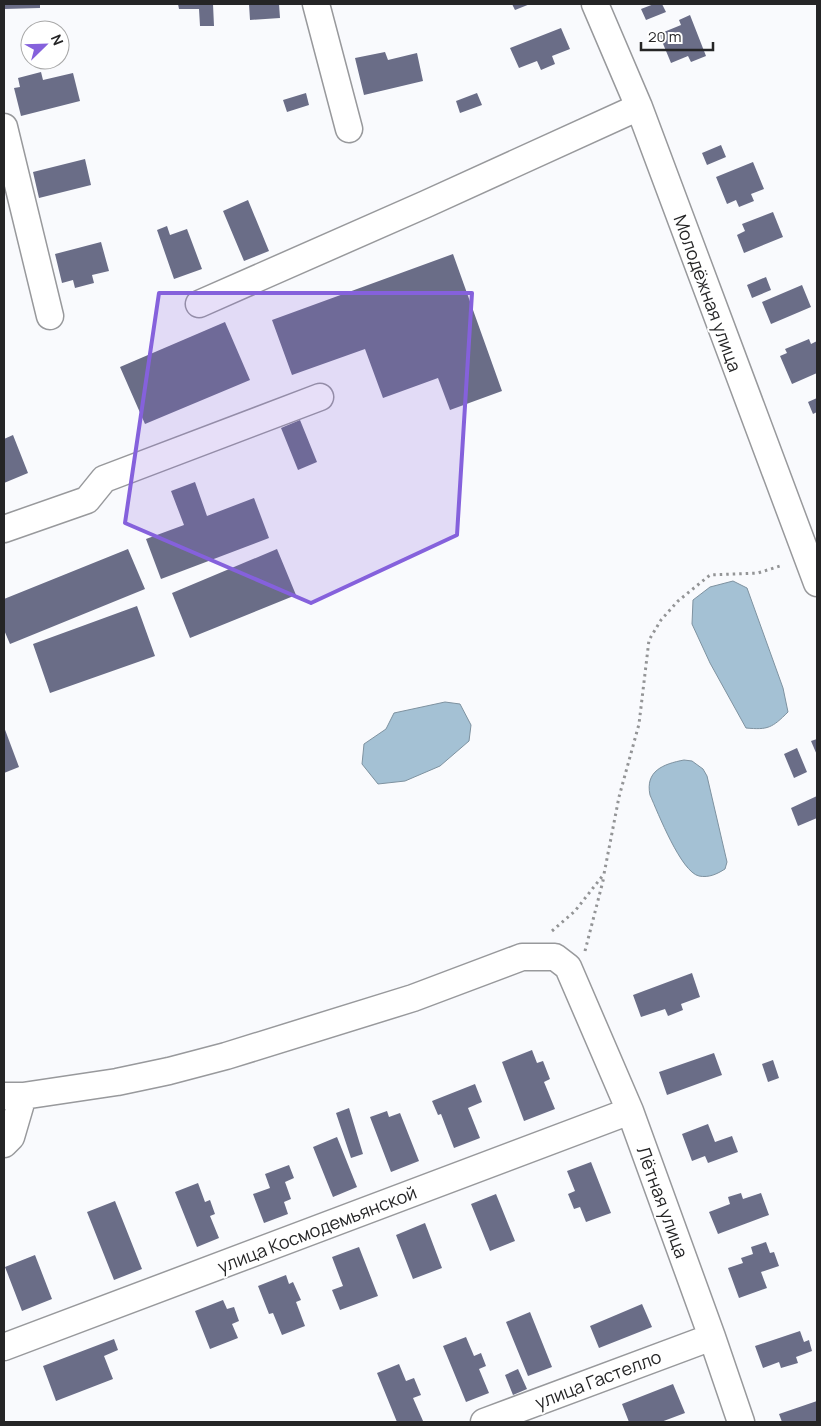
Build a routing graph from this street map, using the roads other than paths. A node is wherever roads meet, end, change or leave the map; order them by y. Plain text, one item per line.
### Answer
1 (316, 4) edge
2 (595, 4) edge
3 (639, 107) junction
4 (4, 127) edge
5 (349, 128) dead end
6 (199, 304) dead end
7 (50, 316) dead end
8 (320, 396) dead end
9 (4, 529) edge
10 (817, 584) edge
11 (14, 1096) edge
12 (630, 1111) junction
13 (4, 1144) edge
14 (712, 1337) junction
15 (4, 1347) edge
16 (484, 1422) edge
17 (741, 1422) edge

1 - 5 street
2 - 3 street, Молодёжная улица
3 - 6 street
3 - 10 street, Молодёжная улица
4 - 7 street
8 - 9 street
11 - 12 street, Лётная улица
11 - 13 street
12 - 14 street, Лётная улица
12 - 15 street, улица Космодемьянской
14 - 16 street, улица Гастелло
14 - 17 street, Лётная улица

